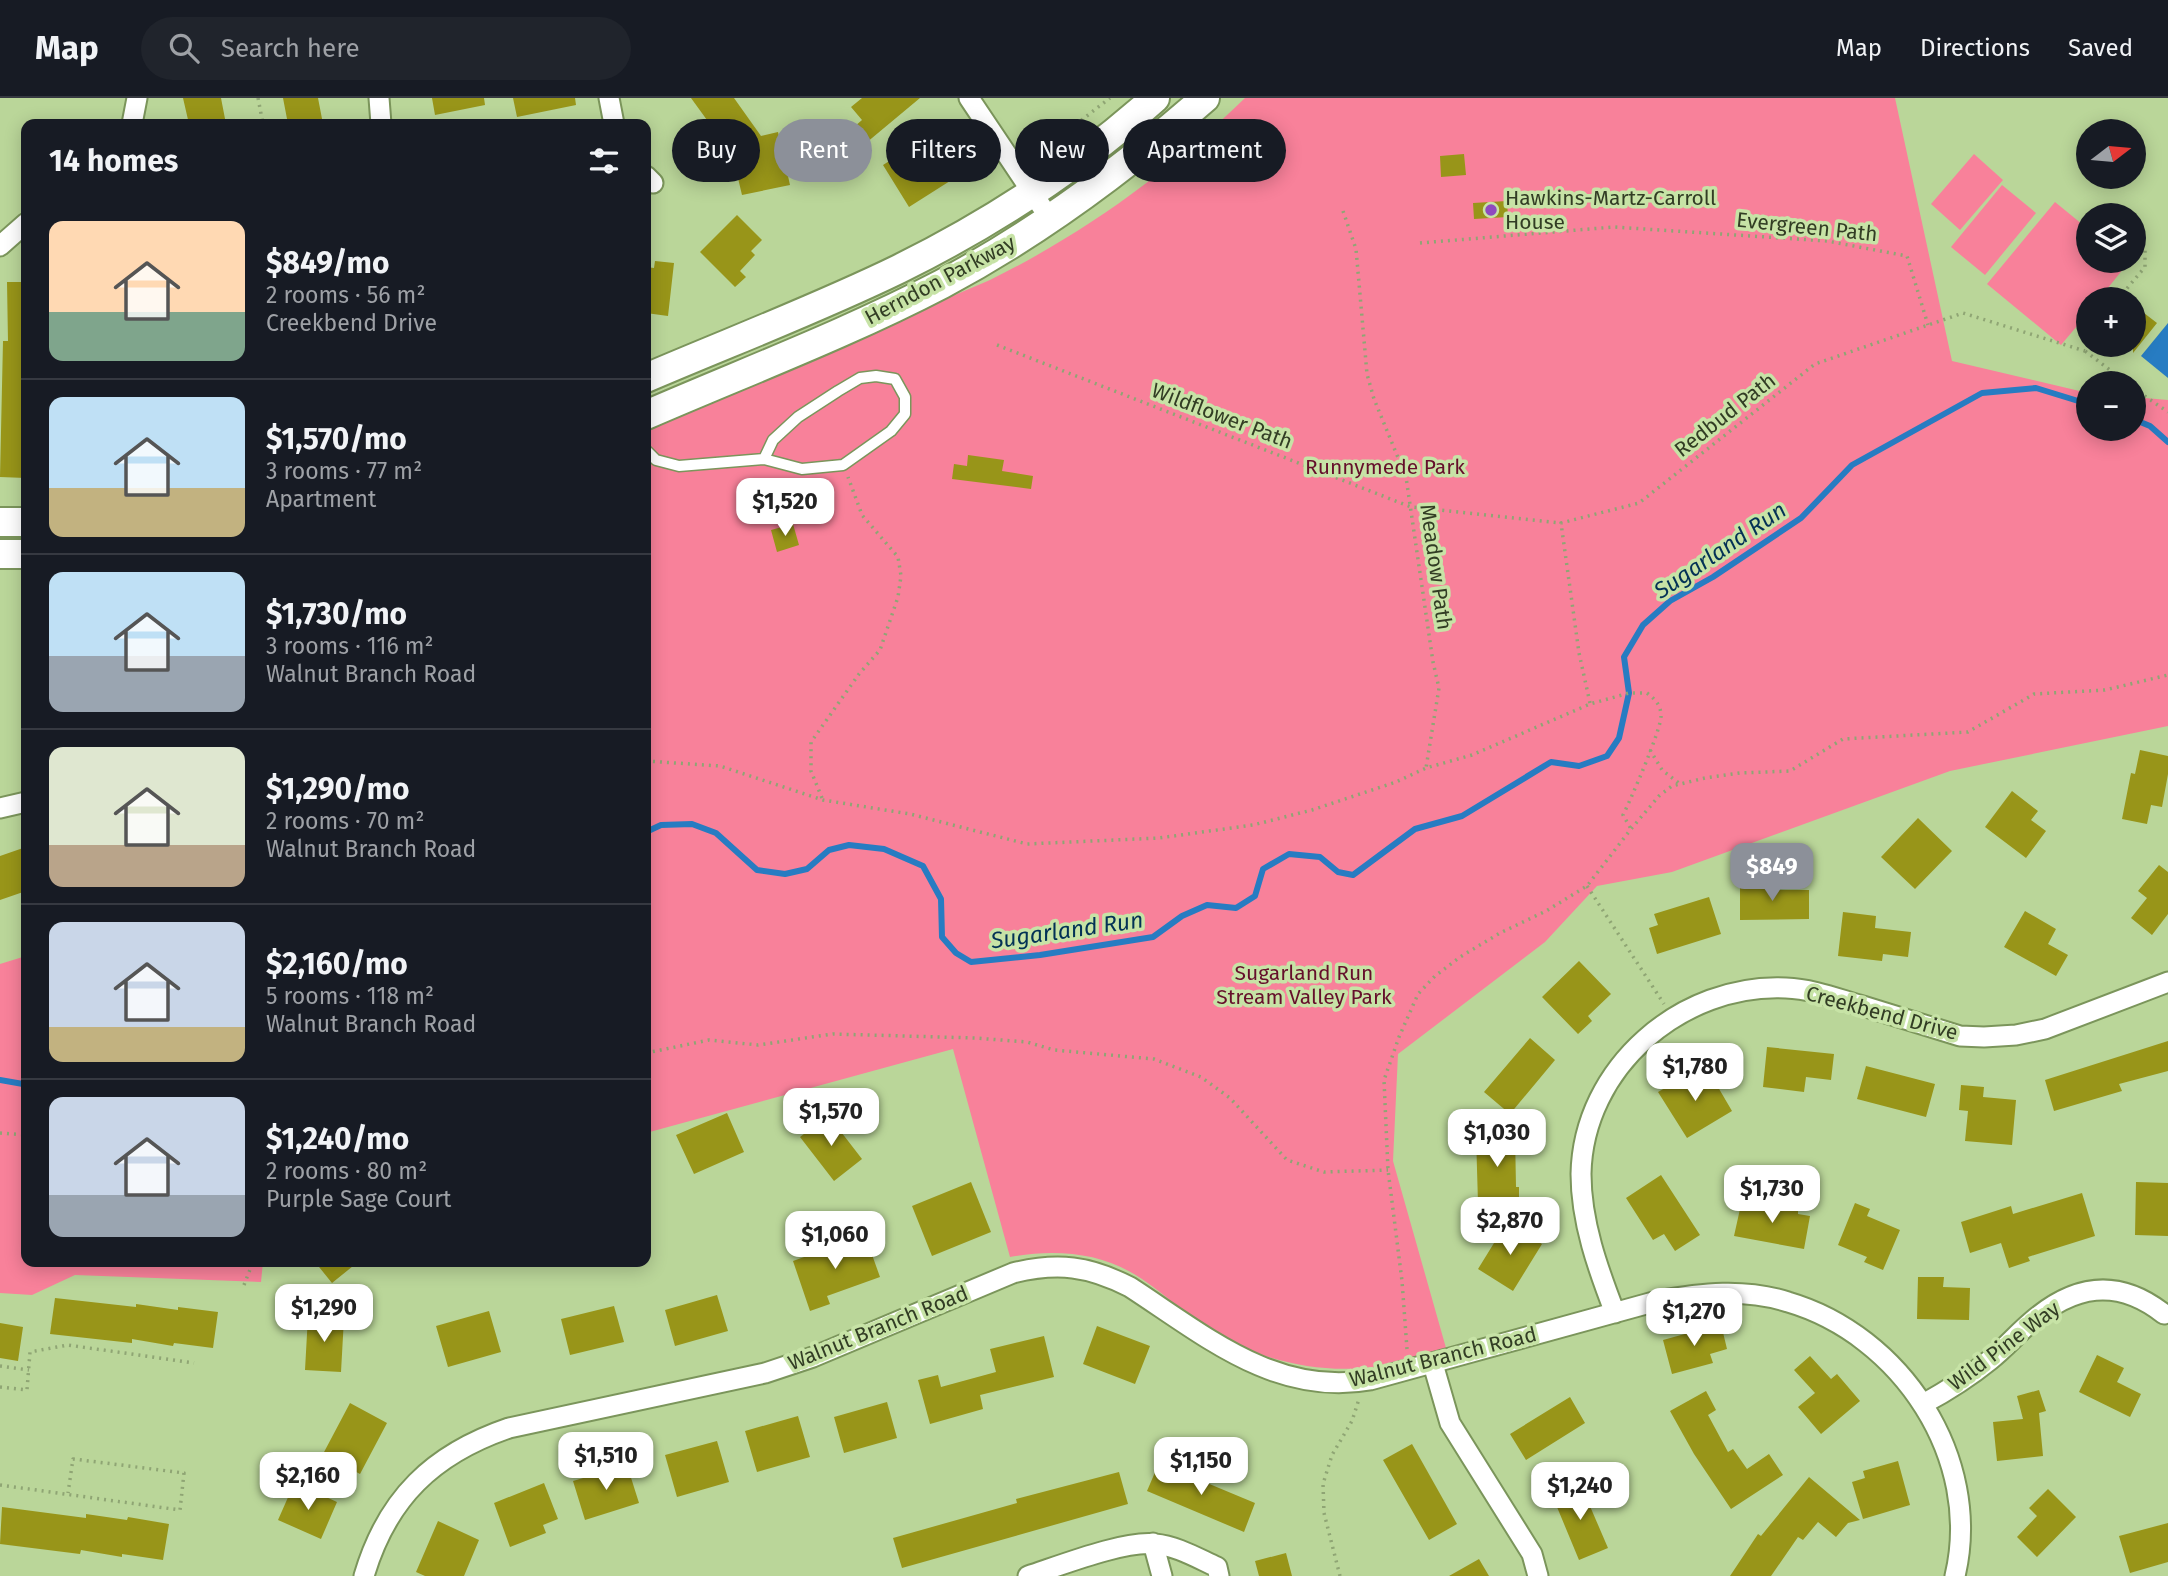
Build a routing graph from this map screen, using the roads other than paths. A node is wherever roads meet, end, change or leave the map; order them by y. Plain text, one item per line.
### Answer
1 (137, 98) edge
2 (379, 98) edge
3 (609, 98) edge
4 (969, 98) edge
5 (1155, 98) edge
6 (1205, 98) edge
7 (133, 119) edge
8 (380, 119) edge
9 (613, 119) edge
10 (1032, 191) junction
11 (1050, 219) junction
12 (21, 227) edge
13 (0, 246) edge
14 (651, 376) edge
15 (651, 413) edge
16 (651, 455) edge
17 (764, 459) junction
18 (0, 522) edge
19 (21, 522) edge
20 (0, 554) edge
21 (21, 554) edge
22 (21, 803) edge
23 (0, 808) edge
24 (2168, 982) edge
25 (1615, 1313) junction
26 (2164, 1314) dead end
27 (1433, 1364) junction
28 (1923, 1404) junction
29 (1153, 1543) junction
30 (364, 1576) edge
31 (1028, 1576) edge
32 (1162, 1576) edge
33 (1219, 1576) edge
34 (1538, 1576) edge
35 (1955, 1576) edge

1 - 7 street
2 - 8 street
3 - 9 street
4 - 10 street
5 - 10 main road, Herndon Parkway
6 - 11 main road, Herndon Parkway
10 - 11 street
10 - 14 main road, Herndon Parkway
11 - 15 main road, Herndon Parkway
12 - 13 street
16 - 17 lane
17 - 17 lane
18 - 19 main road
20 - 21 main road
22 - 23 street
24 - 25 street, Creekbend Drive
25 - 27 street, Walnut Branch Road
25 - 28 street, Walnut Branch Road
26 - 28 street, Wild Pine Way
27 - 30 street, Walnut Branch Road
27 - 34 street
28 - 35 street, Walnut Branch Road
29 - 31 street
29 - 32 street
29 - 33 street

